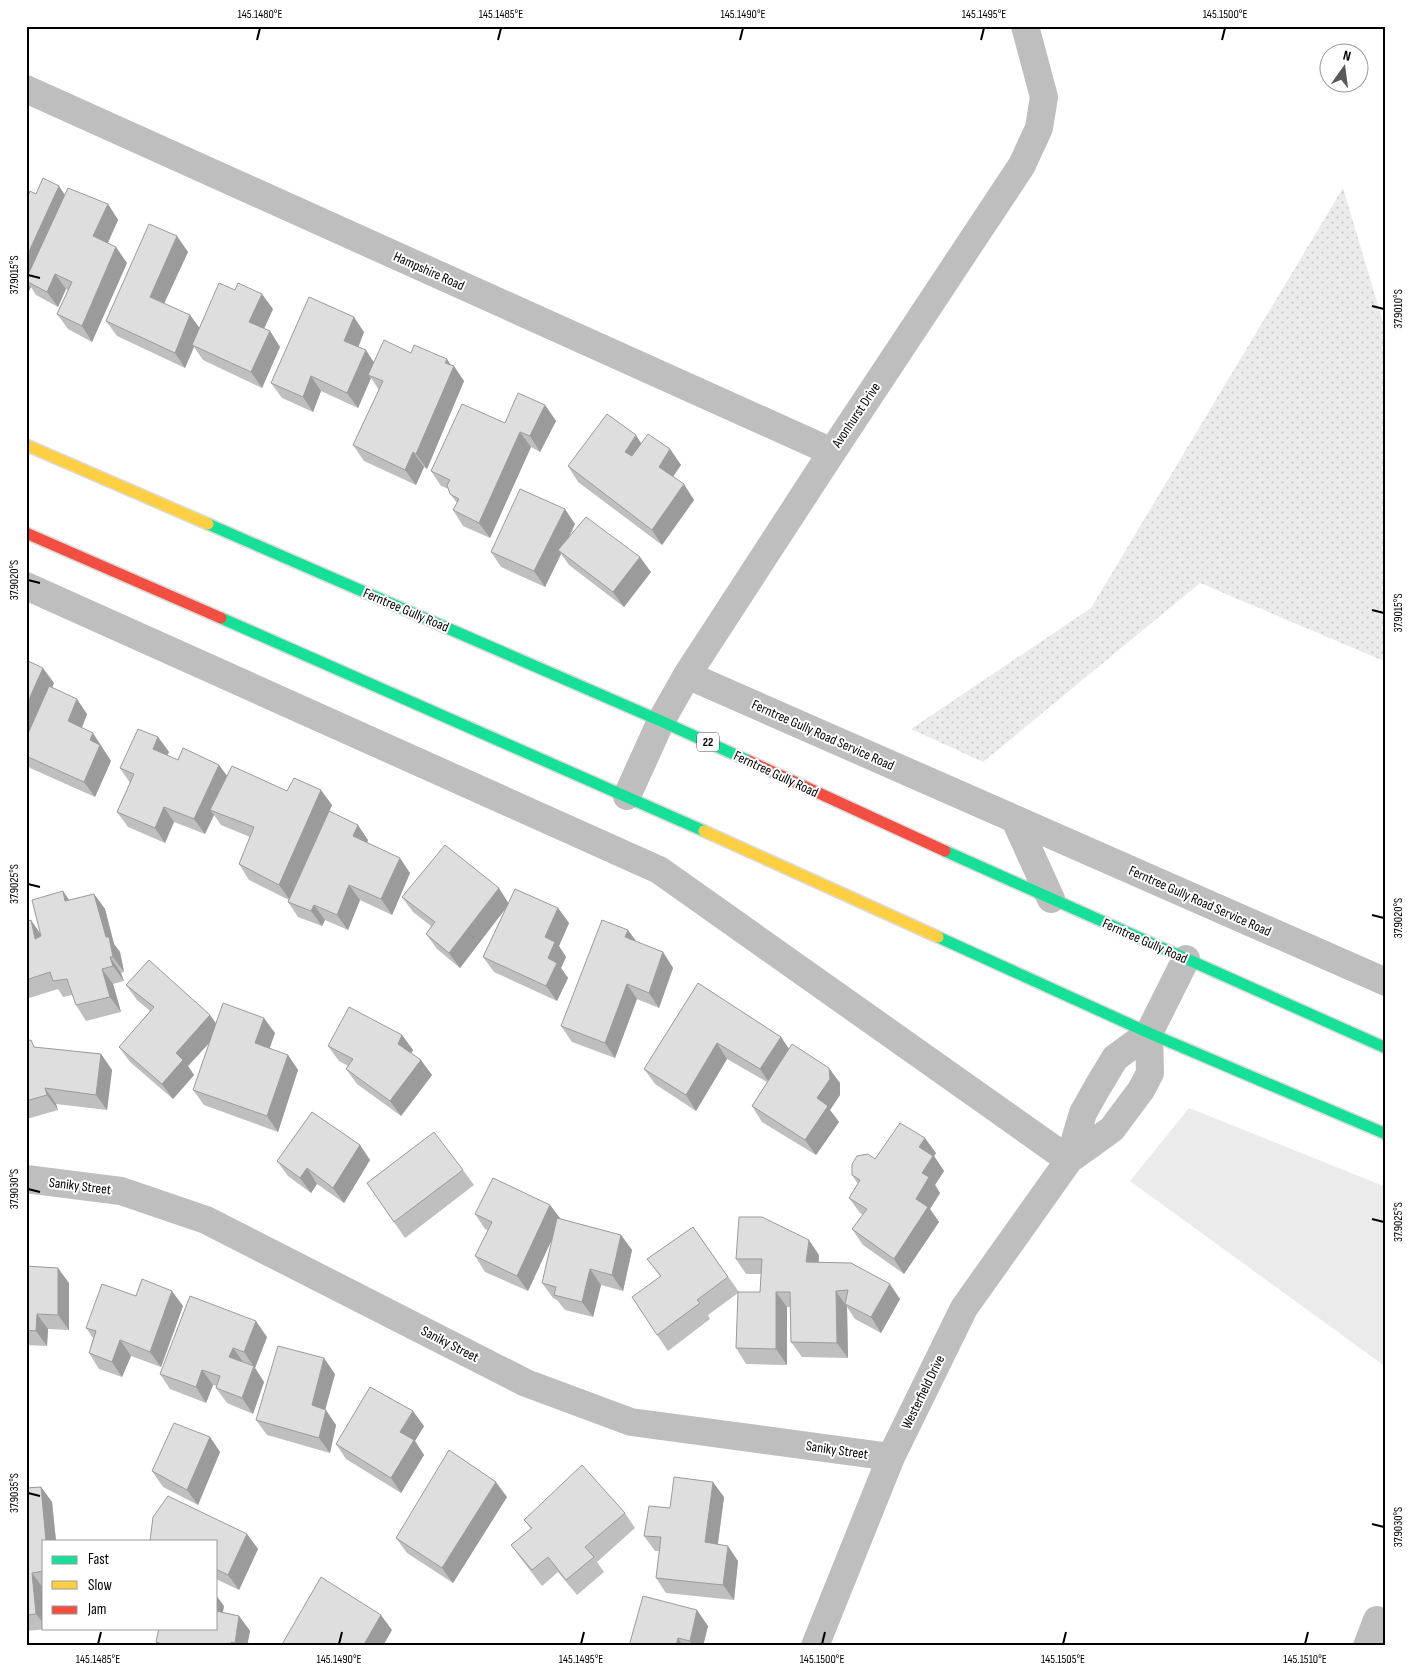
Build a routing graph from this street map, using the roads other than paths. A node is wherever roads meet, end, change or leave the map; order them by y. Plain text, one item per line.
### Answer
1 (1025, 26) edge
2 (26, 89) edge
3 (26, 446) edge
4 (832, 452) junction
5 (26, 533) edge
6 (26, 586) edge
7 (687, 675) junction
8 (661, 721) junction
9 (627, 796) junction
10 (1015, 820) junction
11 (1051, 899) junction
12 (1186, 959) junction
13 (1386, 982) edge
14 (1149, 1033) junction
15 (1386, 1048) edge
16 (1386, 1134) edge
17 (1069, 1160) junction
18 (26, 1179) edge
19 (891, 1457) junction
20 (1378, 1620) dead end
21 (815, 1646) edge
22 (1367, 1646) edge

1 - 4 street, Avonhurst Drive
2 - 4 street, Hampshire Road
3 - 8 main road, Ferntree Gully Road / 22
4 - 7 street, Avonhurst Drive
5 - 9 main road
6 - 17 street
7 - 8 street, Avonhurst Drive
7 - 10 street, Ferntree Gully Road Service Road
8 - 9 street, Avonhurst Drive
8 - 11 main road, Ferntree Gully Road / 22
9 - 14 main road
10 - 11 street
10 - 13 street, Ferntree Gully Road Service Road
11 - 12 main road, Ferntree Gully Road / 22
12 - 14 street, Westerfield Drive
12 - 15 main road, Ferntree Gully Road / 22
14 - 16 main road
14 - 17 street, Westerfield Drive
14 - 17 street, Westerfield Drive
17 - 19 street, Westerfield Drive
18 - 19 street, Saniky Street
19 - 21 street, Westerfield Drive
20 - 22 street

